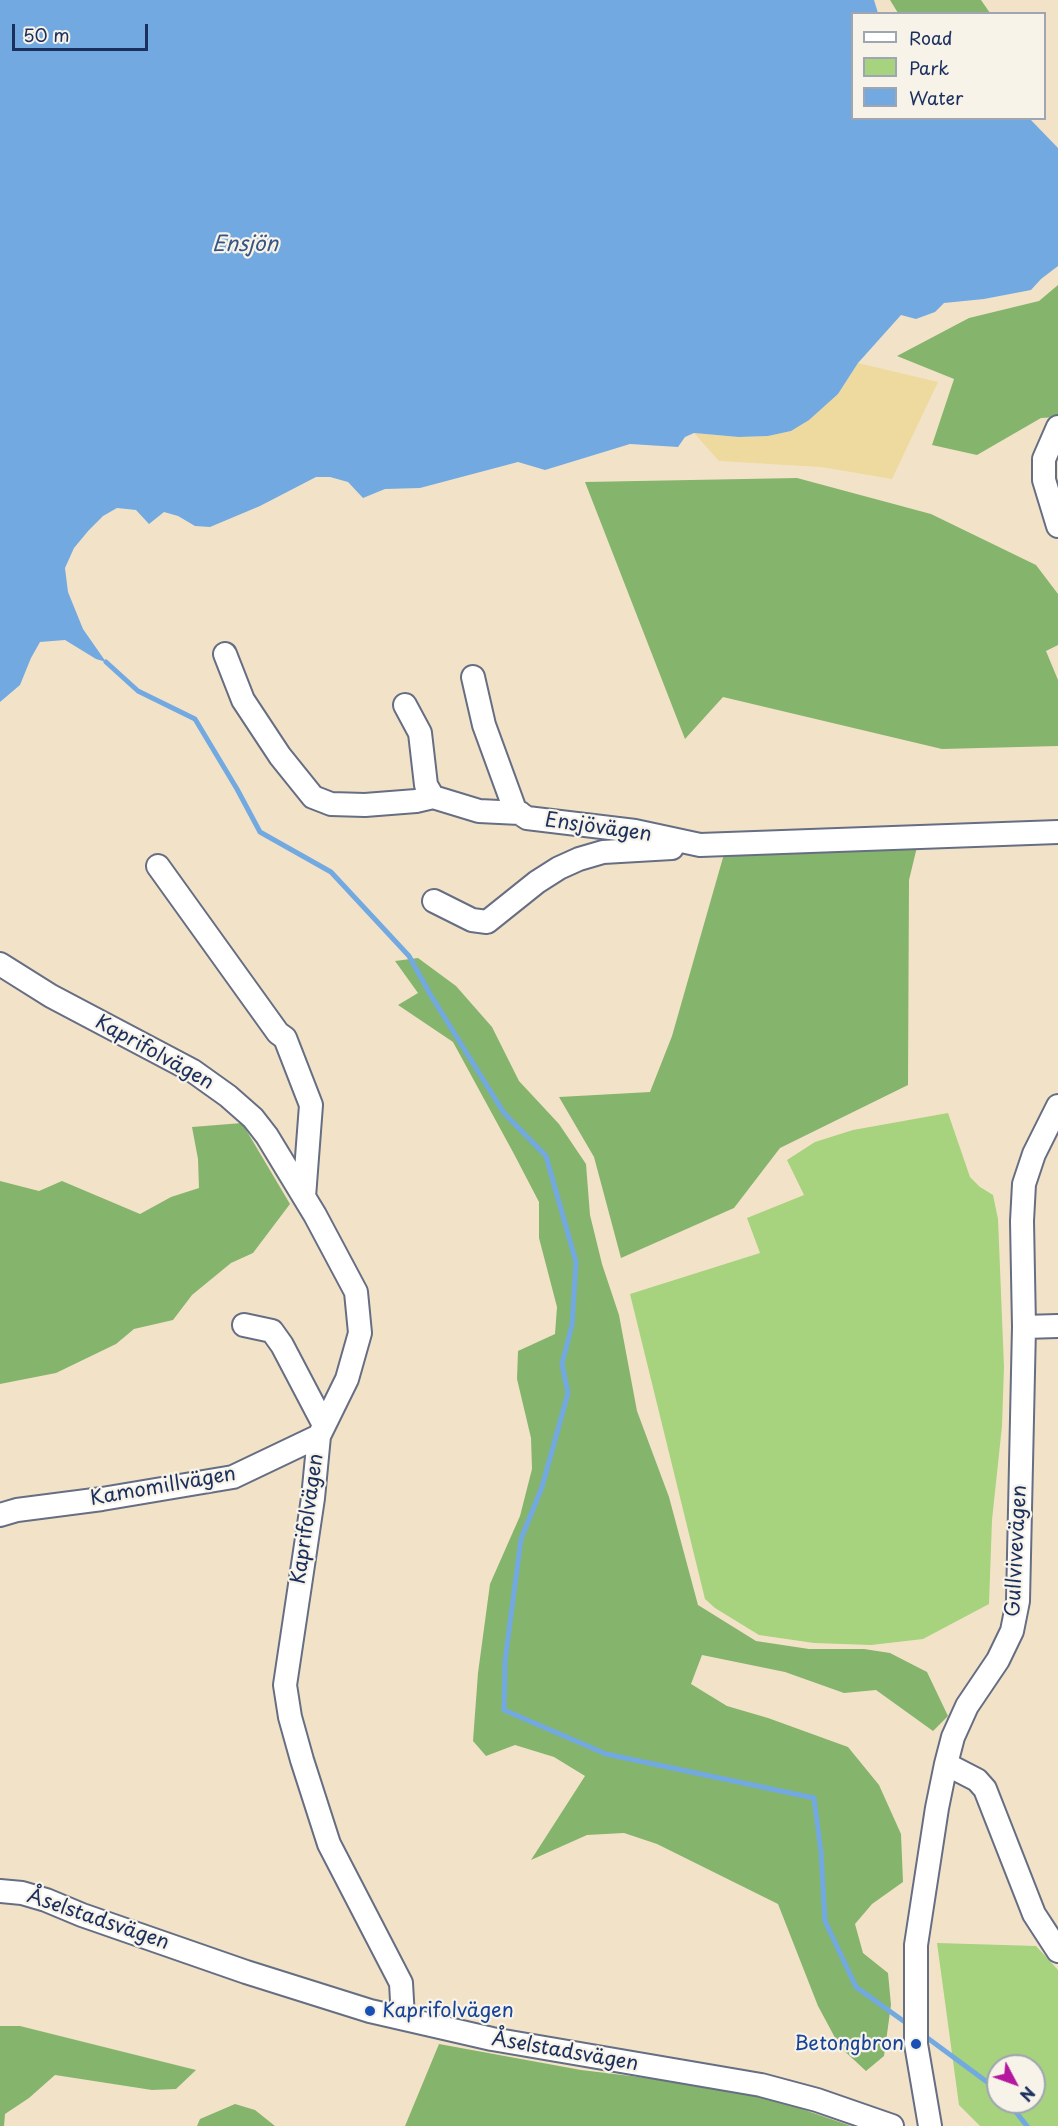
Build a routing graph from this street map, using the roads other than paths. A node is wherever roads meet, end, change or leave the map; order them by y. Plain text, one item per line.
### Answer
1 (1058, 428) edge
2 (1058, 526) edge
3 (225, 654) dead end
4 (473, 677) dead end
5 (405, 705) dead end
6 (433, 797) junction
7 (520, 813) junction
8 (1058, 832) edge
9 (700, 845) junction
10 (158, 866) dead end
11 (434, 902) dead end
12 (0, 964) edge
13 (1058, 1106) edge
14 (304, 1197) junction
15 (244, 1325) dead end
16 (1058, 1326) edge
17 (1024, 1327) junction
18 (322, 1430) junction
19 (0, 1515) edge
20 (946, 1764) junction
21 (0, 1891) edge
22 (1058, 1950) edge
23 (403, 2018) junction
24 (892, 2126) edge
25 (930, 2126) edge

1 - 2 street
3 - 6 street, Ensjövägen
4 - 7 street
5 - 6 street
6 - 7 street, Ensjövägen
7 - 9 street, Ensjövägen
8 - 9 street, Ensjövägen
9 - 11 street
10 - 14 street
12 - 14 street, Kaprifolvägen
13 - 17 street, Gullvivevägen
14 - 18 street, Kaprifolvägen
15 - 18 street
16 - 17 street
17 - 20 street, Gullvivevägen
18 - 19 street, Kamomillvägen
18 - 23 street, Kaprifolvägen
20 - 22 street
20 - 25 street, Gullvivevägen
21 - 23 street, Åselstadsvägen
23 - 24 street, Åselstadsvägen

